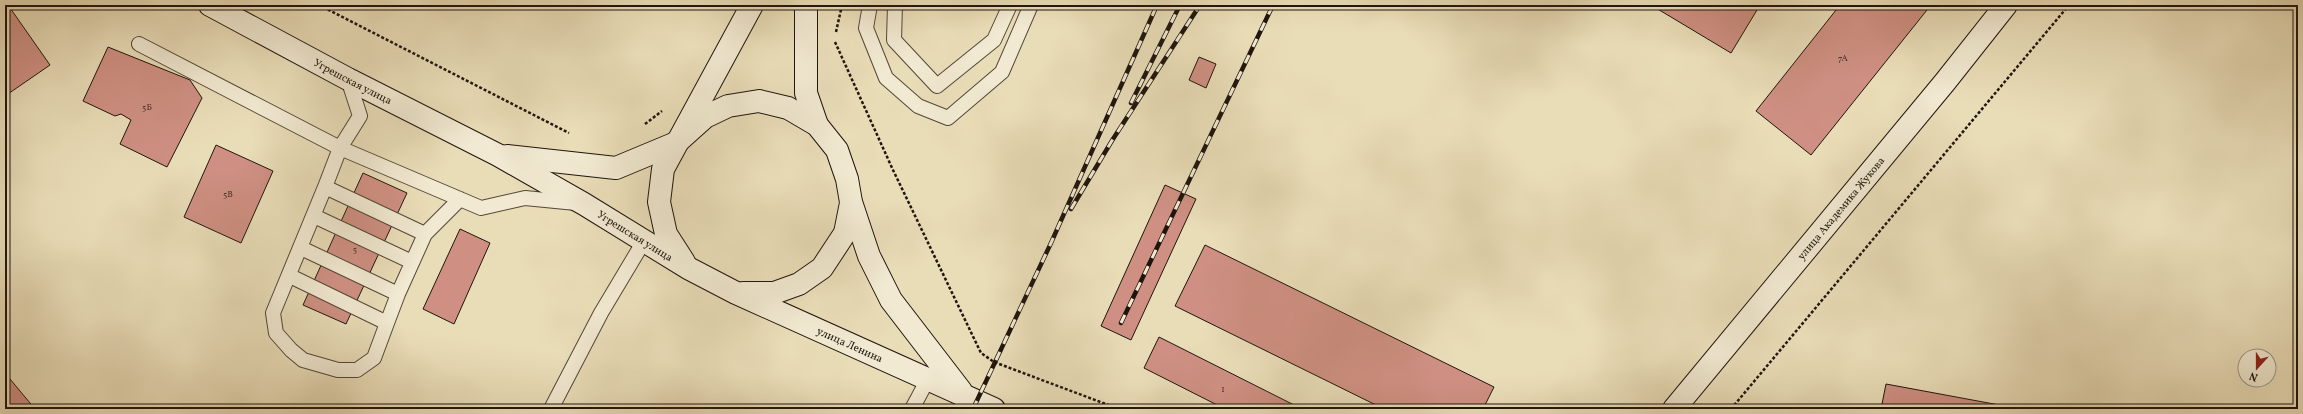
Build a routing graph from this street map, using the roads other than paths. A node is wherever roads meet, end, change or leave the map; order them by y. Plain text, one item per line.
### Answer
1 (210, 5) edge
2 (752, 5) edge
3 (806, 5) edge
4 (870, 5) edge
5 (894, 5) edge
6 (1010, 5) edge
7 (1031, 5) edge
8 (2006, 5) edge
9 (139, 44) dead end
10 (348, 79) junction
11 (818, 125) junction
12 (676, 143) junction
13 (340, 148) junction
14 (498, 155) junction
15 (325, 187) junction
16 (460, 199) junction
17 (852, 202) junction
18 (584, 204) junction
19 (314, 216) junction
20 (425, 234) junction
21 (644, 241) junction
22 (301, 248) junction
23 (412, 262) junction
24 (688, 268) junction
25 (290, 276) junction
26 (736, 293) junction
27 (398, 294) junction
28 (387, 324) junction
29 (928, 379) junction
30 (964, 395) junction
31 (551, 409) edge
32 (912, 409) edge
33 (994, 409) edge
34 (1674, 409) edge

1 - 10 main road, Угрешская улица
2 - 12 main road, улица Ленина
3 - 11 main road, улица Ленина
4 - 7 lane
5 - 6 lane
8 - 34 main road, улица Академика Жукова
9 - 13 lane
10 - 13 lane
10 - 14 main road, Угрешская улица
11 - 12 main road, улица Ленина
11 - 17 main road, улица Ленина
12 - 14 main road, Угрешская улица
12 - 24 main road, улица Ленина
13 - 15 lane
13 - 16 lane
14 - 18 main road, Угрешская улица
15 - 19 lane
15 - 20 lane
16 - 18 lane
16 - 20 lane
17 - 26 main road, улица Ленина
17 - 30 main road, улица Ленина
18 - 21 main road, Угрешская улица
19 - 22 lane
19 - 23 lane
20 - 23 lane
21 - 24 main road, Угрешская улица
21 - 31 lane
22 - 25 lane
22 - 27 lane
23 - 27 lane
24 - 26 main road, улица Ленина
25 - 28 lane
25 - 28 lane
26 - 29 main road, улица Ленина
27 - 28 lane
29 - 30 main road, улица Ленина
29 - 32 lane
30 - 33 main road, улица Ленина

